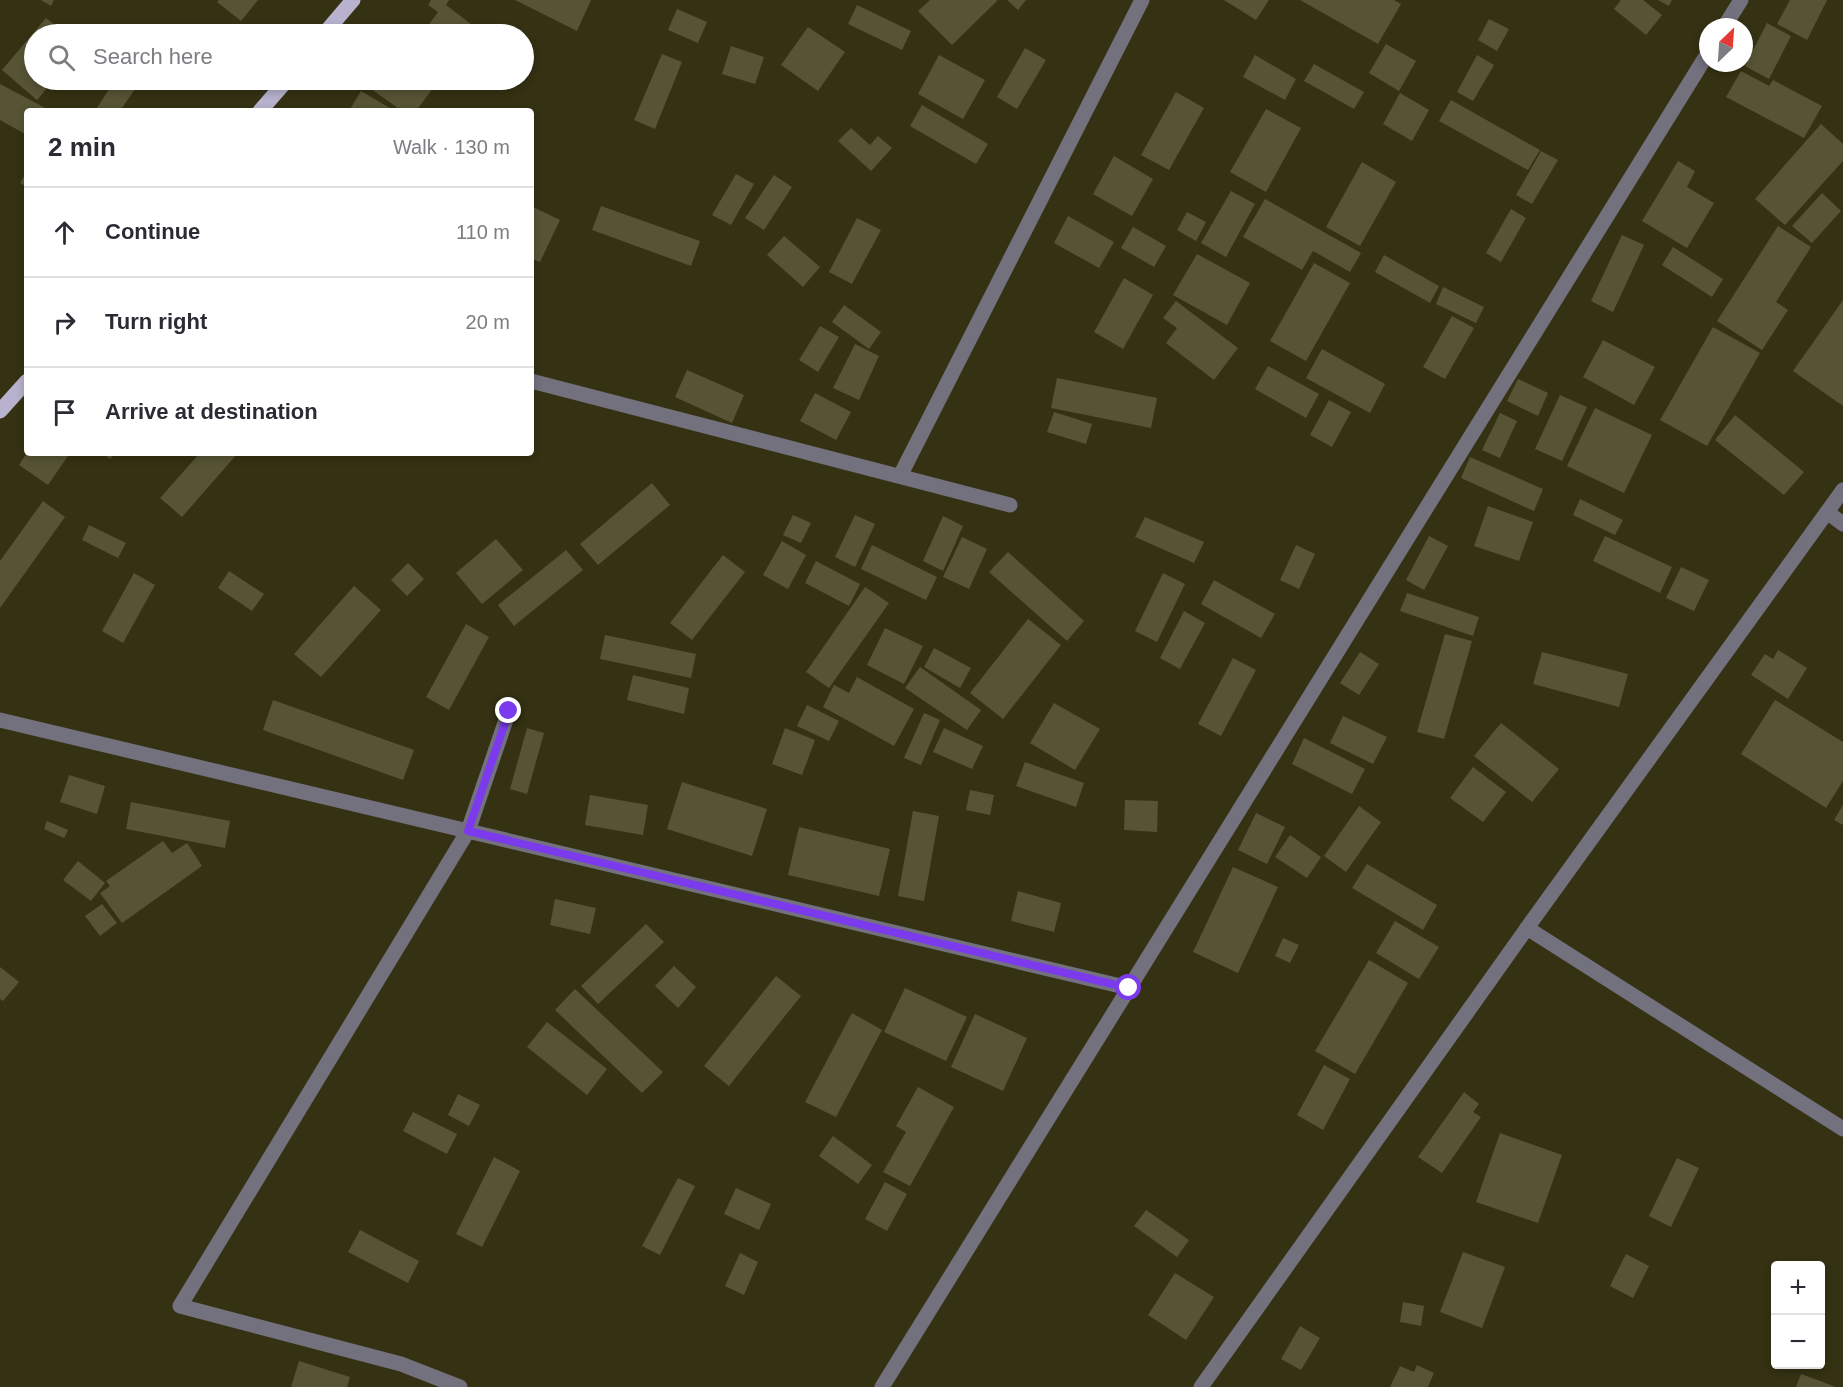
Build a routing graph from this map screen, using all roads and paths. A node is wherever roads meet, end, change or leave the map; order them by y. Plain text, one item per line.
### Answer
1 (353, 0) edge
2 (1142, 0) edge
3 (1741, 0) edge
4 (1730, 18) edge
5 (333, 24) edge
6 (1699, 68) edge
7 (278, 90) edge
8 (263, 108) edge
9 (534, 382) edge
10 (24, 384) edge
11 (0, 411) edge
12 (900, 476) junction
13 (1843, 490) edge
14 (1010, 505) dead end
15 (1827, 512) junction
16 (1843, 524) edge
17 (509, 711) dead end
18 (0, 720) edge
19 (468, 831) junction
20 (1527, 928) junction
21 (1129, 988) junction
22 (1843, 1129) edge
23 (460, 1387) edge
24 (882, 1387) edge
25 (1202, 1387) edge

1 - 5 main road
2 - 12 street
3 - 4 street
6 - 21 street
7 - 8 main road
9 - 12 street
10 - 11 main road
12 - 14 street
13 - 15 street
15 - 16 street
15 - 20 street
17 - 19 street
18 - 19 street
19 - 21 street
19 - 23 street
20 - 22 street
20 - 25 street
21 - 24 street

